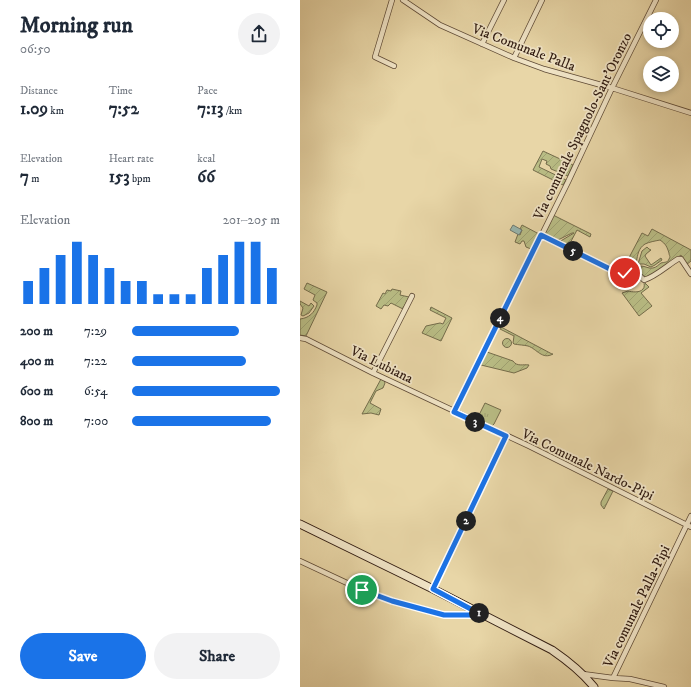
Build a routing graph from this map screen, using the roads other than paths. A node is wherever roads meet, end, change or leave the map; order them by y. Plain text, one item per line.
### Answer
1 (392, 0) edge
2 (403, 0) edge
3 (504, 0) edge
4 (542, 0) edge
5 (656, 0) edge
6 (482, 44) junction
7 (514, 58) junction
8 (394, 66) dead end
9 (612, 88) junction
10 (691, 113) edge
11 (541, 235) junction
12 (691, 274) edge
13 (412, 296) dead end
14 (300, 338) edge
15 (374, 373) junction
16 (454, 412) junction
17 (506, 436) junction
18 (691, 516) edge
19 (300, 524) edge
20 (689, 526) edge
21 (300, 561) edge
22 (433, 589) junction
23 (482, 615) junction
24 (583, 674) junction
25 (613, 678) junction
26 (594, 687) edge
27 (664, 687) edge

1 - 8 street
2 - 6 street, Via Comunale Palla
3 - 6 street
4 - 7 street
5 - 9 street, Via comunale Spagnolo-Sant'Oronzo
6 - 7 street, Via Comunale Palla
7 - 9 street, Via Comunale Palla
9 - 10 street, Via Comunale Palla
9 - 11 street, Via comunale Spagnolo-Sant'Oronzo
11 - 12 street
11 - 16 street, Via comunale Spagnolo-Sant'Oronzo
13 - 15 street
14 - 15 street, Via Lubiana
15 - 16 street, Via Lubiana
16 - 17 street, Via Comunale Nardo-Pipi
17 - 20 street, Via Comunale Nardo-Pipi
17 - 22 street
18 - 20 street, Via comunale Palla-Pipi
19 - 22 main road
20 - 25 street, Via comunale Palla-Pipi
21 - 23 street
22 - 23 main road
23 - 24 main road
24 - 25 street, Via comunale Palla-Pipi
24 - 26 main road
25 - 27 street

